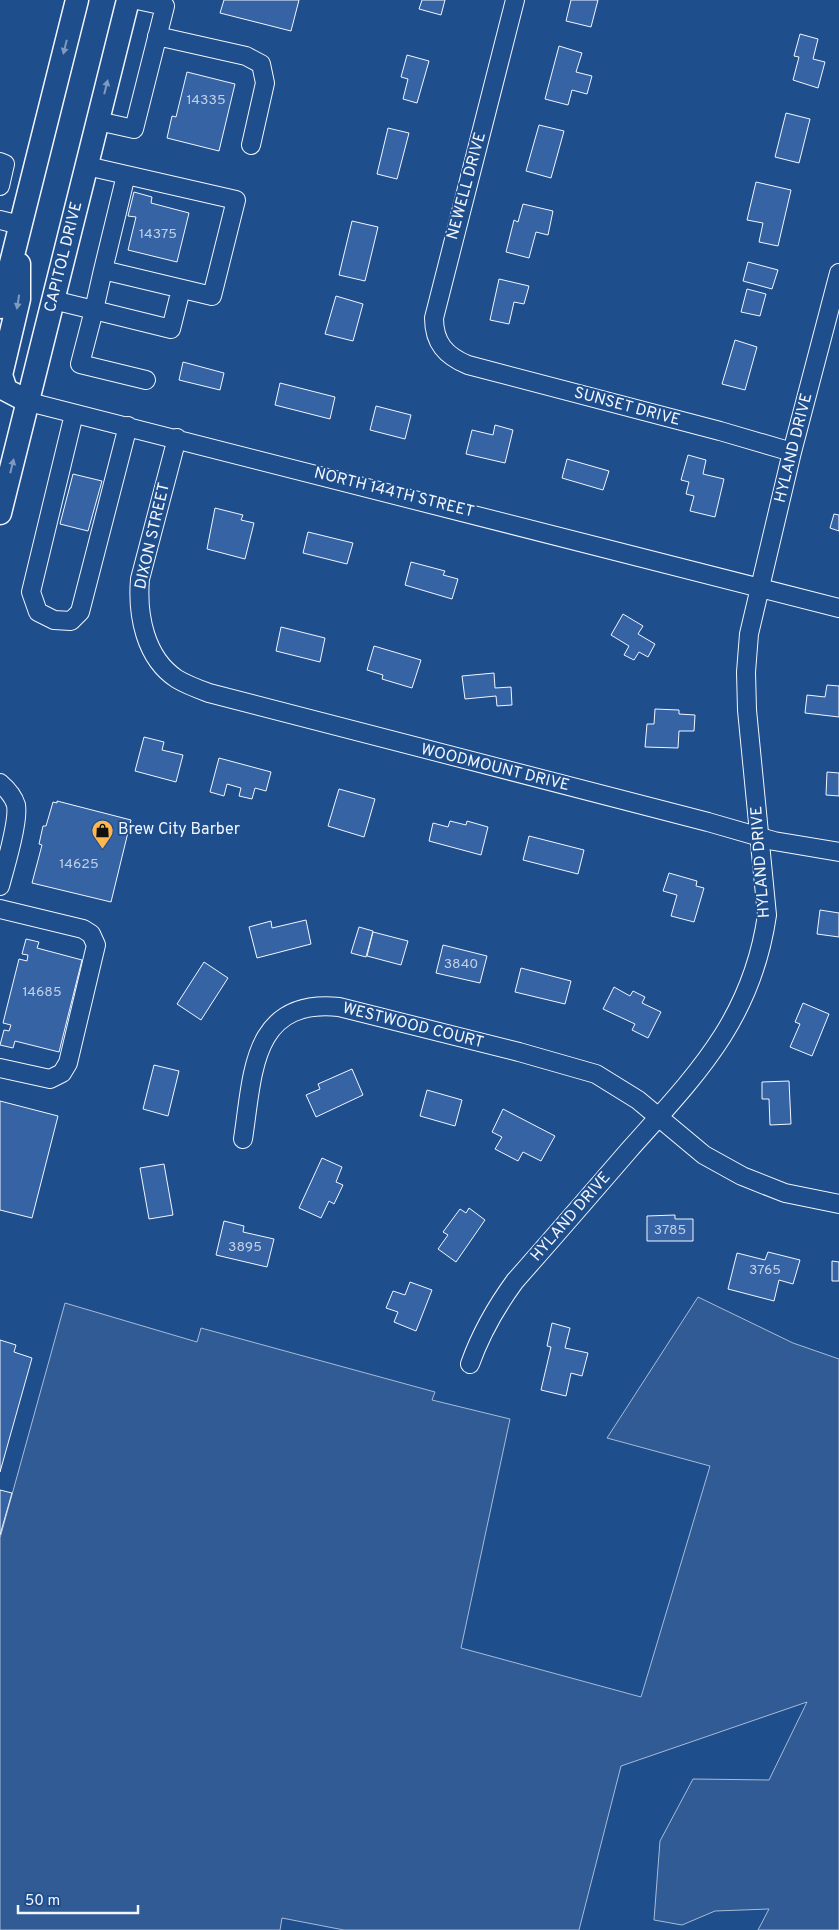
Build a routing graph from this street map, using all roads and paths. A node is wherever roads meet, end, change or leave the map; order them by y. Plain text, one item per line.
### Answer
1 (77, 0) edge
2 (128, 0) edge
3 (137, 0) edge
4 (515, 0) edge
5 (166, 3) edge
6 (157, 36) junction
7 (98, 121) junction
8 (250, 145) dead end
9 (0, 162) edge
10 (87, 166) junction
11 (126, 175) junction
12 (0, 186) edge
13 (13, 227) edge
14 (103, 270) junction
15 (839, 273) edge
16 (181, 289) junction
17 (53, 300) junction
18 (0, 307) edge
19 (94, 310) junction
20 (461, 362) joint
21 (146, 380) dead end
22 (29, 402) junction
23 (74, 414) junction
24 (128, 426) junction
25 (177, 438) junction
26 (792, 452) junction
27 (0, 513) edge
28 (759, 587) junction
29 (839, 608) edge
30 (160, 662) joint
31 (0, 783) edge
32 (760, 836) junction
33 (839, 852) edge
34 (0, 886) edge
35 (0, 909) edge
36 (0, 1068) edge
37 (658, 1118) junction
38 (243, 1139) dead end
39 (839, 1204) edge
40 (470, 1364) dead end

1 -> 13 main road
7 -> 2 main road, CAPITOL DRIVE
3 - 5 street
4 - 20 street, NEWELL DRIVE
5 - 6 street
6 - 7 street
6 - 8 street
7 - 10 main road, CAPITOL DRIVE
9 - 12 street
10 - 11 street
10 - 17 main road, CAPITOL DRIVE
11 - 14 street
11 - 16 street
13 - 18 main road
13 -> 22 main road
14 - 16 street
14 - 19 street
15 - 26 street, HYLAND DRIVE
16 - 19 street
17 - 19 street
17 - 22 main road, CAPITOL DRIVE
19 - 21 street
20 - 26 street, SUNSET DRIVE
22 - 23 street, NORTH 144TH STREET
27 -> 22 main road, CAPITOL DRIVE
23 - 24 street, NORTH 144TH STREET
23 - 24 street
24 - 25 street, NORTH 144TH STREET
25 - 28 street, NORTH 144TH STREET
25 - 30 street, DIXON STREET
26 - 28 street, HYLAND DRIVE
28 - 29 street, NORTH 144TH STREET
28 - 32 street, HYLAND DRIVE
30 - 32 street, WOODMOUNT DRIVE
31 - 34 street
32 - 33 street, WOODMOUNT DRIVE
32 - 37 street, HYLAND DRIVE
35 - 36 street
37 - 38 street, WESTWOOD COURT
37 - 39 street, WESTWOOD COURT
37 - 40 street, HYLAND DRIVE

